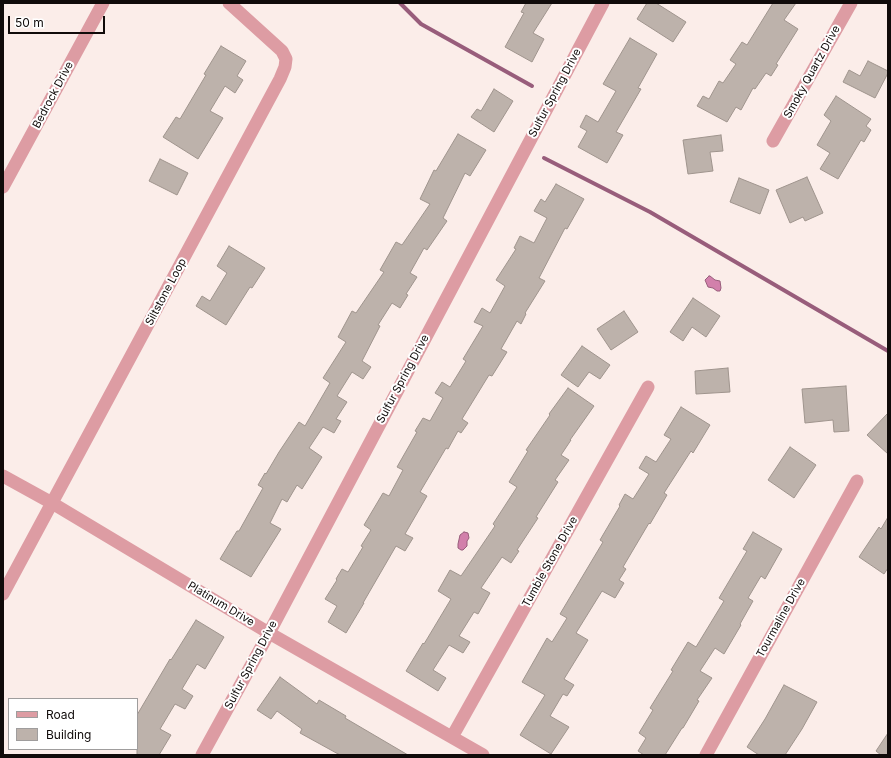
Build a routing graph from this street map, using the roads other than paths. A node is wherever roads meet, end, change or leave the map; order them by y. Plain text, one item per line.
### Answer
1 (102, 3) edge
2 (229, 3) edge
3 (603, 3) edge
4 (851, 3) edge
5 (773, 140) dead end
6 (3, 187) edge
7 (648, 387) dead end
8 (3, 476) edge
9 (857, 481) dead end
10 (52, 503) junction
11 (3, 594) edge
12 (269, 633) junction
13 (452, 737) junction
14 (202, 755) edge
15 (483, 755) edge
16 (706, 755) edge

1 - 6 street, Bedrock Drive
2 - 10 street, Siltstone Loop
3 - 12 street, Sulfur Spring Drive
4 - 5 street, Smoky Quartz Drive
7 - 13 street, Tumble Stone Drive
8 - 10 street, Platinum Drive
9 - 16 street, Tourmaline Drive
10 - 11 street, Siltstone Loop
10 - 12 street, Platinum Drive
12 - 13 street, Platinum Drive
12 - 14 street, Sulfur Spring Drive
13 - 15 street, Platinum Drive

